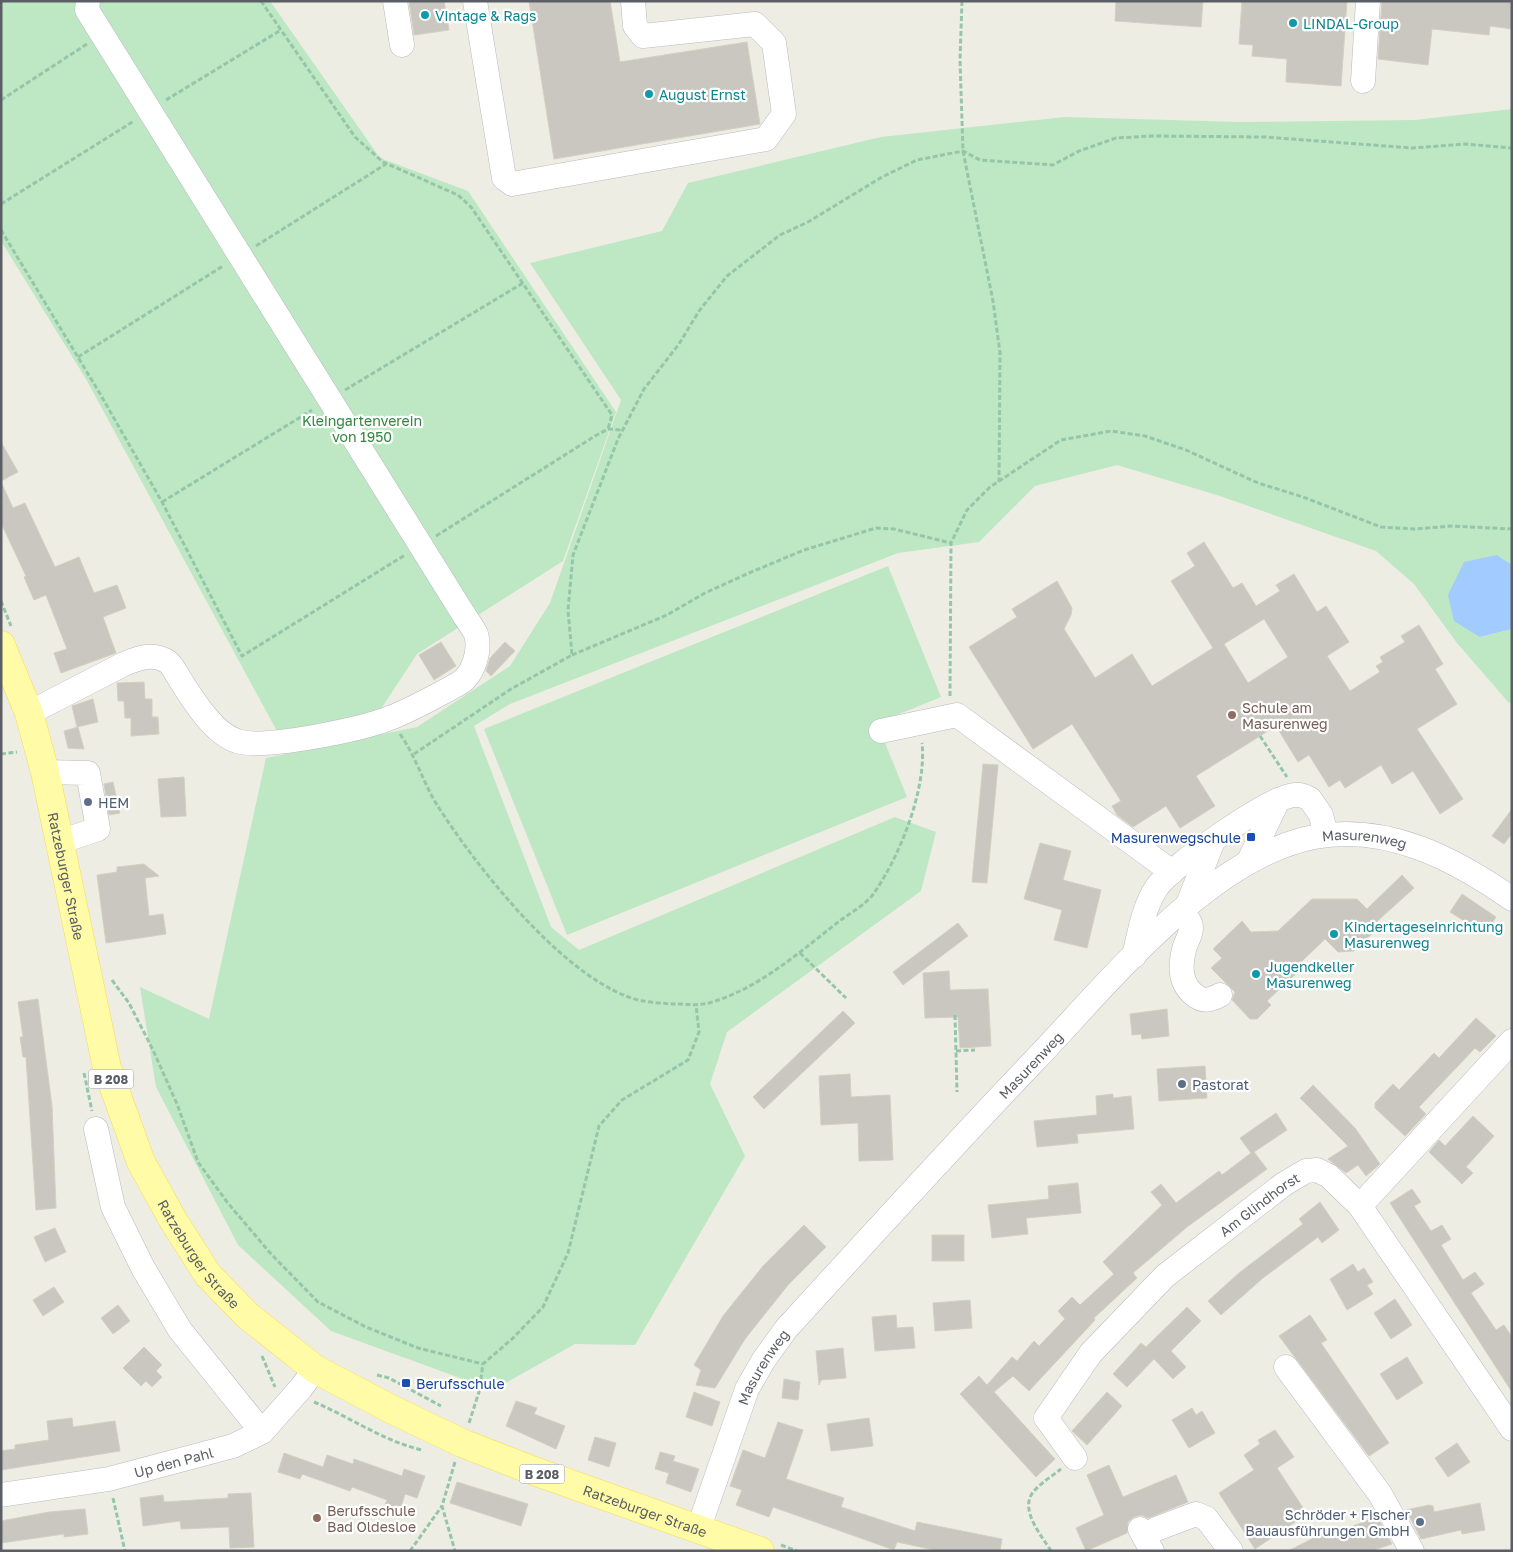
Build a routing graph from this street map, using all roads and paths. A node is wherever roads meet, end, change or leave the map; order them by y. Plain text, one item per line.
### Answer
1 (88, 1) edge
2 (262, 1) edge
3 (395, 1) edge
4 (475, 1) edge
5 (633, 1) edge
6 (962, 1) edge
7 (1368, 1) edge
8 (102, 34) junction
9 (402, 45) dead end
10 (1363, 81) dead end
11 (1, 100) edge
12 (1512, 148) edge
13 (963, 151) junction
14 (1, 230) edge
15 (608, 429) junction
16 (622, 430) junction
17 (594, 436) dead end
18 (999, 482) junction
19 (1512, 529) edge
20 (950, 544) junction
21 (1, 601) edge
22 (7, 637) edge
23 (572, 655) junction
24 (242, 656) dead end
25 (29, 713) junction
26 (943, 718) junction
27 (920, 722) junction
28 (881, 731) dead end
29 (1260, 736) dead end
30 (17, 743) dead end
31 (1, 754) edge
32 (45, 772) junction
33 (1287, 791) junction
34 (1256, 813) junction
35 (1236, 825) junction
36 (1326, 836) junction
37 (1213, 841) junction
38 (60, 842) junction
39 (1189, 856) junction
40 (1249, 861) junction
41 (1172, 872) junction
42 (1211, 887) junction
43 (1512, 899) edge
44 (1184, 909) junction
45 (1158, 932) junction
46 (800, 954) junction
47 (1134, 956) junction
48 (107, 973) dead end
49 (1220, 995) dead end
50 (846, 998) dead end
51 (696, 1005) junction
52 (955, 1015) dead end
53 (1512, 1041) edge
54 (976, 1050) dead end
55 (956, 1051) junction
56 (957, 1092) dead end
57 (96, 1129) dead end
58 (1360, 1206) junction
59 (259, 1349) dead end
60 (483, 1364) junction
61 (1286, 1367) dead end
62 (314, 1369) junction
63 (373, 1374) dead end
64 (296, 1395) junction
65 (444, 1408) dead end
66 (460, 1419) dead end
67 (469, 1424) junction
68 (476, 1428) dead end
69 (1512, 1429) edge
70 (262, 1432) junction
71 (428, 1451) dead end
72 (1076, 1458) joint
73 (456, 1459) dead end
74 (109, 1479) junction
75 (1, 1495) edge
76 (442, 1506) junction
77 (698, 1530) junction
78 (1149, 1536) edge
79 (766, 1546) edge
80 (125, 1551) edge
81 (410, 1551) edge
82 (455, 1551) edge
83 (797, 1551) edge
84 (1052, 1551) edge
85 (1231, 1551) edge
86 (1412, 1551) edge

1 - 8 street
2 - 15 path
3 - 9 street
4 - 5 street
6 - 13 path
7 - 10 street
8 - 11 path
8 - 25 street
12 - 13 path
13 - 16 path
13 - 18 path
14 - 24 path
15 - 16 path
15 - 17 path
16 - 23 path
18 - 19 path
18 - 20 path
20 - 23 path
20 - 26 path
21 - 22 path
22 - 25 main road, Ratzeburger Straße / B 208
23 - 51 path
25 - 32 main road, Ratzeburger Straße / B 208
26 - 27 street
26 - 41 street
27 - 28 street
27 - 46 path
29 - 33 path
30 - 31 path
32 - 38 main road, Ratzeburger Straße / B 208
32 - 38 street
33 - 34 street
33 - 36 street
33 - 40 street
34 - 35 street
34 - 40 street
35 - 37 street
35 - 42 street
36 - 40 street, Masurenweg
36 - 43 street, Masurenweg
37 - 39 street
37 - 44 street
38 - 62 main road, Ratzeburger Straße / B 208
39 - 41 street
39 - 45 street
40 - 42 street, Masurenweg
41 - 47 street
42 - 44 street, Masurenweg
44 - 45 street, Masurenweg
44 - 49 street
45 - 47 street, Masurenweg
46 - 50 path
46 - 51 path
47 - 77 street, Masurenweg
48 - 60 path
51 - 60 path
52 - 55 path
53 - 58 street
54 - 55 path
55 - 56 path
57 - 70 street
58 - 69 street, Am Glindhorst
58 - 72 street, Am Glindhorst
59 - 64 path
60 - 67 path
61 - 86 street
62 - 64 street, Up den Pahl
62 - 77 main road, Ratzeburger Straße / B 208
63 - 65 path
64 - 70 street, Up den Pahl
64 - 71 path
66 - 67 path
67 - 68 path
70 - 74 street, Up den Pahl
72 - 84 path
73 - 76 path
74 - 75 street, Up den Pahl
74 - 80 path
76 - 81 path
76 - 82 path
77 - 79 main road, Ratzeburger Straße / B 208
78 - 85 street
79 - 83 path

